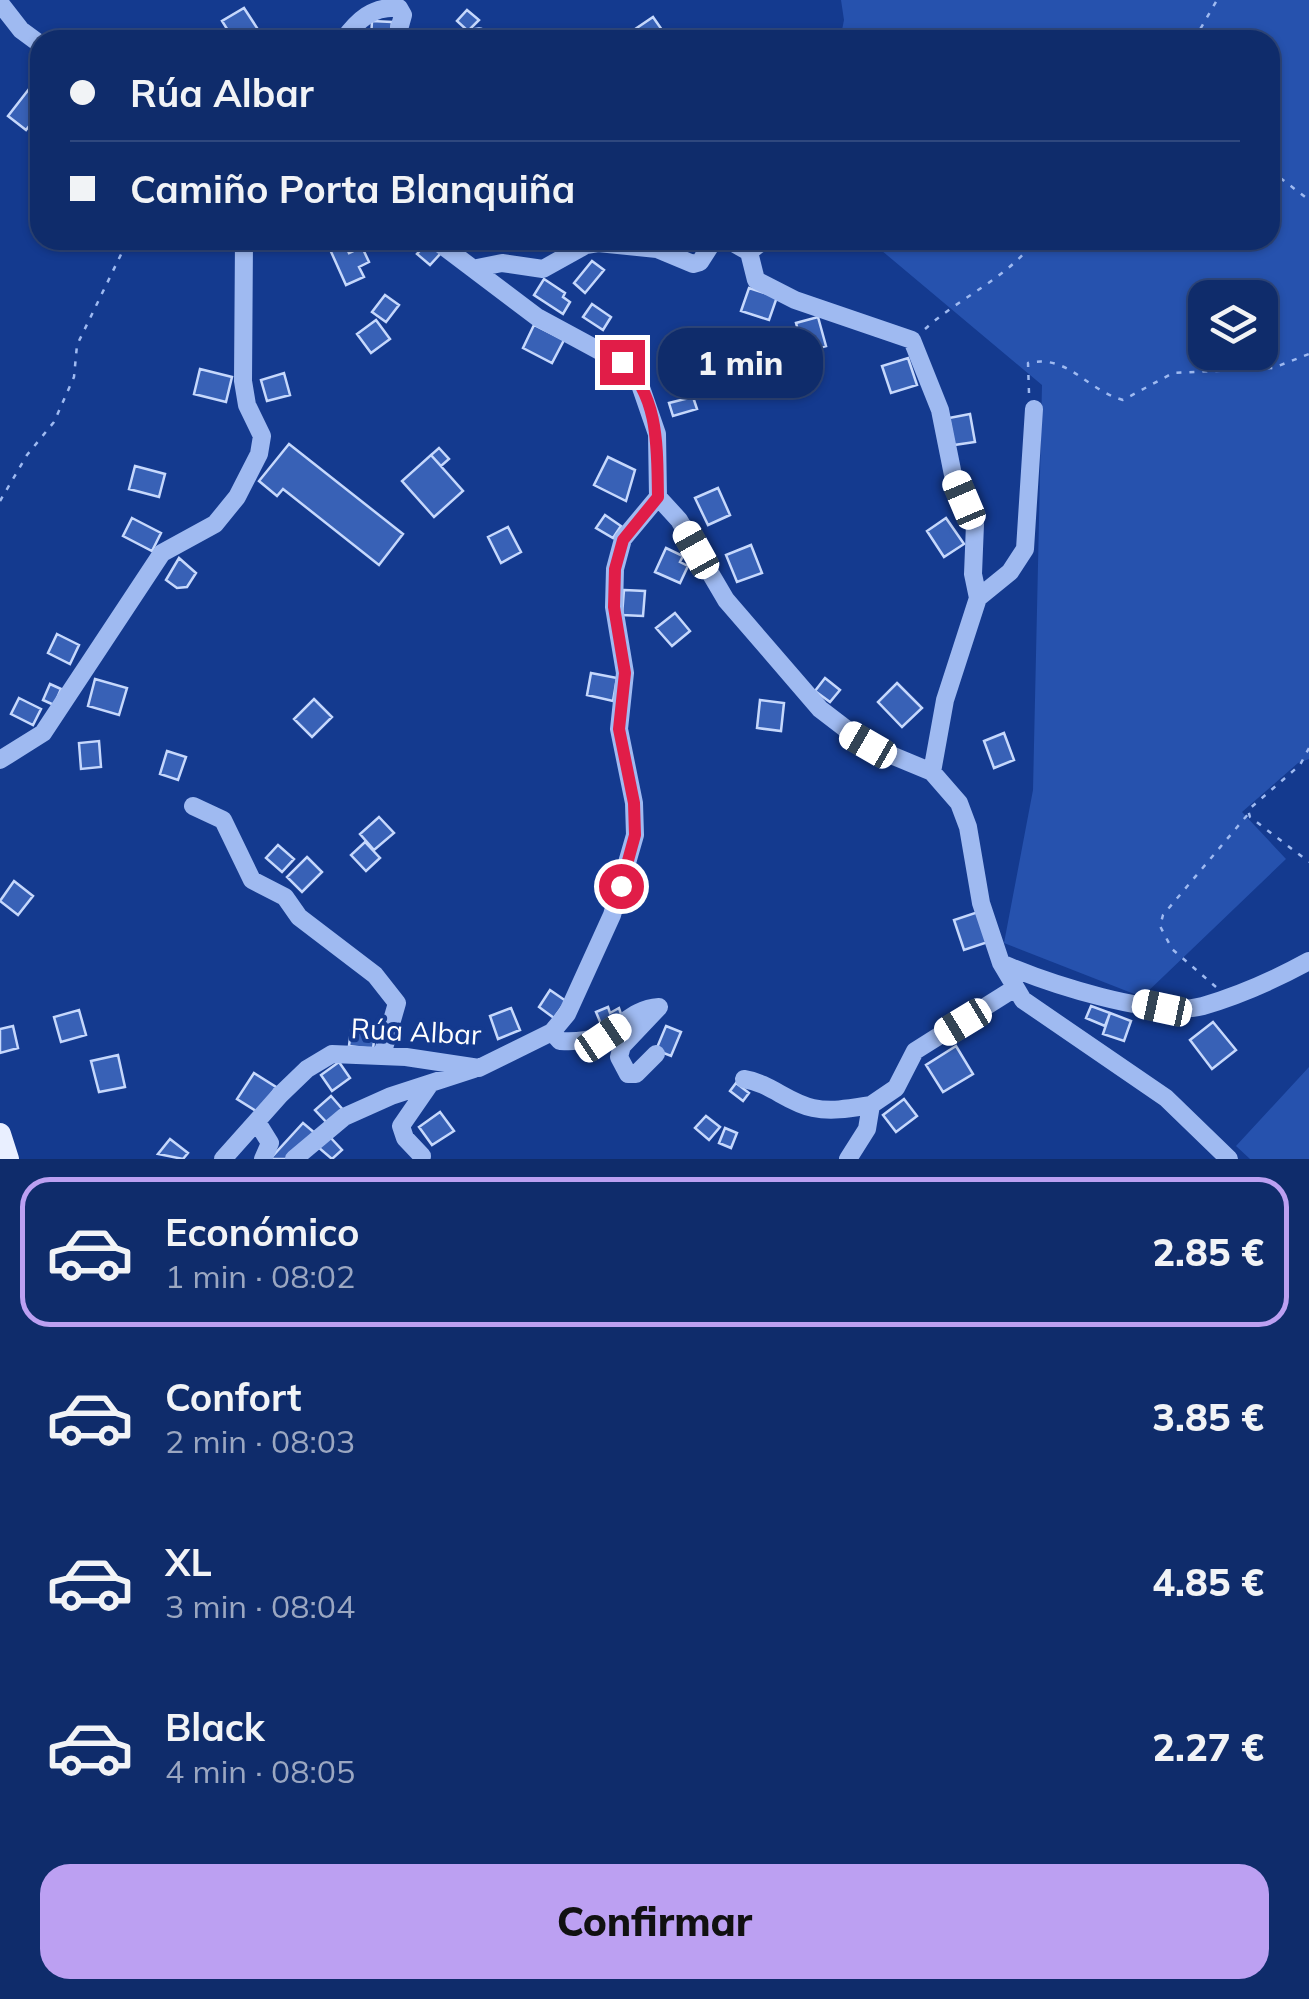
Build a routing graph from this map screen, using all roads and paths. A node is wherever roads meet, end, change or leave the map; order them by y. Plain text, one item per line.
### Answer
1 (1217, 0) edge
2 (0, 3) edge
3 (401, 4) edge
4 (352, 30) edge
5 (398, 30) edge
6 (1200, 30) edge
7 (30, 37) edge
8 (1280, 178) edge
9 (1309, 200) edge
10 (123, 250) edge
11 (240, 250) edge
12 (450, 250) edge
13 (577, 250) edge
14 (662, 250) edge
15 (708, 250) edge
16 (756, 250) edge
17 (1028, 250) edge
18 (477, 268) junction
19 (912, 340) junction
20 (1309, 354) edge
21 (1026, 381) dead end
22 (1034, 410) dead end
23 (658, 497) junction
24 (0, 501) edge
25 (978, 598) junction
26 (1309, 748) edge
27 (0, 760) edge
28 (932, 772) junction
29 (193, 806) dead end
30 (1248, 813) junction
31 (1309, 862) edge
32 (1309, 961) edge
33 (1002, 964) junction
34 (1015, 988) junction
35 (1226, 996) junction
36 (552, 1032) junction
37 (656, 1054) dead end
38 (382, 1055) junction
39 (480, 1068) junction
40 (744, 1079) dead end
41 (431, 1084) junction
42 (871, 1105) junction
43 (257, 1122) junction
44 (0, 1134) edge
45 (422, 1156) dead end
46 (8, 1159) edge
47 (223, 1159) edge
48 (263, 1159) edge
49 (294, 1159) edge
50 (848, 1159) edge
51 (1229, 1159) edge

1 - 6 path
2 - 7 street
3 - 4 street
3 - 5 street
8 - 9 path
10 - 24 path
11 - 27 street
12 - 18 street
13 - 18 street
14 - 15 street
16 - 19 street
17 - 19 path
18 - 23 street
19 - 25 street
20 - 21 path
22 - 25 street
23 - 28 street
23 - 36 street, Rúa Albar
25 - 28 street
26 - 30 path
28 - 33 street
29 - 38 street
30 - 31 path
30 - 35 path
32 - 35 street
33 - 34 street
33 - 35 street
34 - 42 street
34 - 51 street
36 - 37 street
36 - 39 street, Rúa Albar
38 - 39 street, Rúa Albar
38 - 43 street, Rúa Albar
39 - 41 street
40 - 42 street
41 - 45 street
41 - 49 street
42 - 50 street
43 - 47 street, Rúa Albar
43 - 48 street
44 - 46 main road

